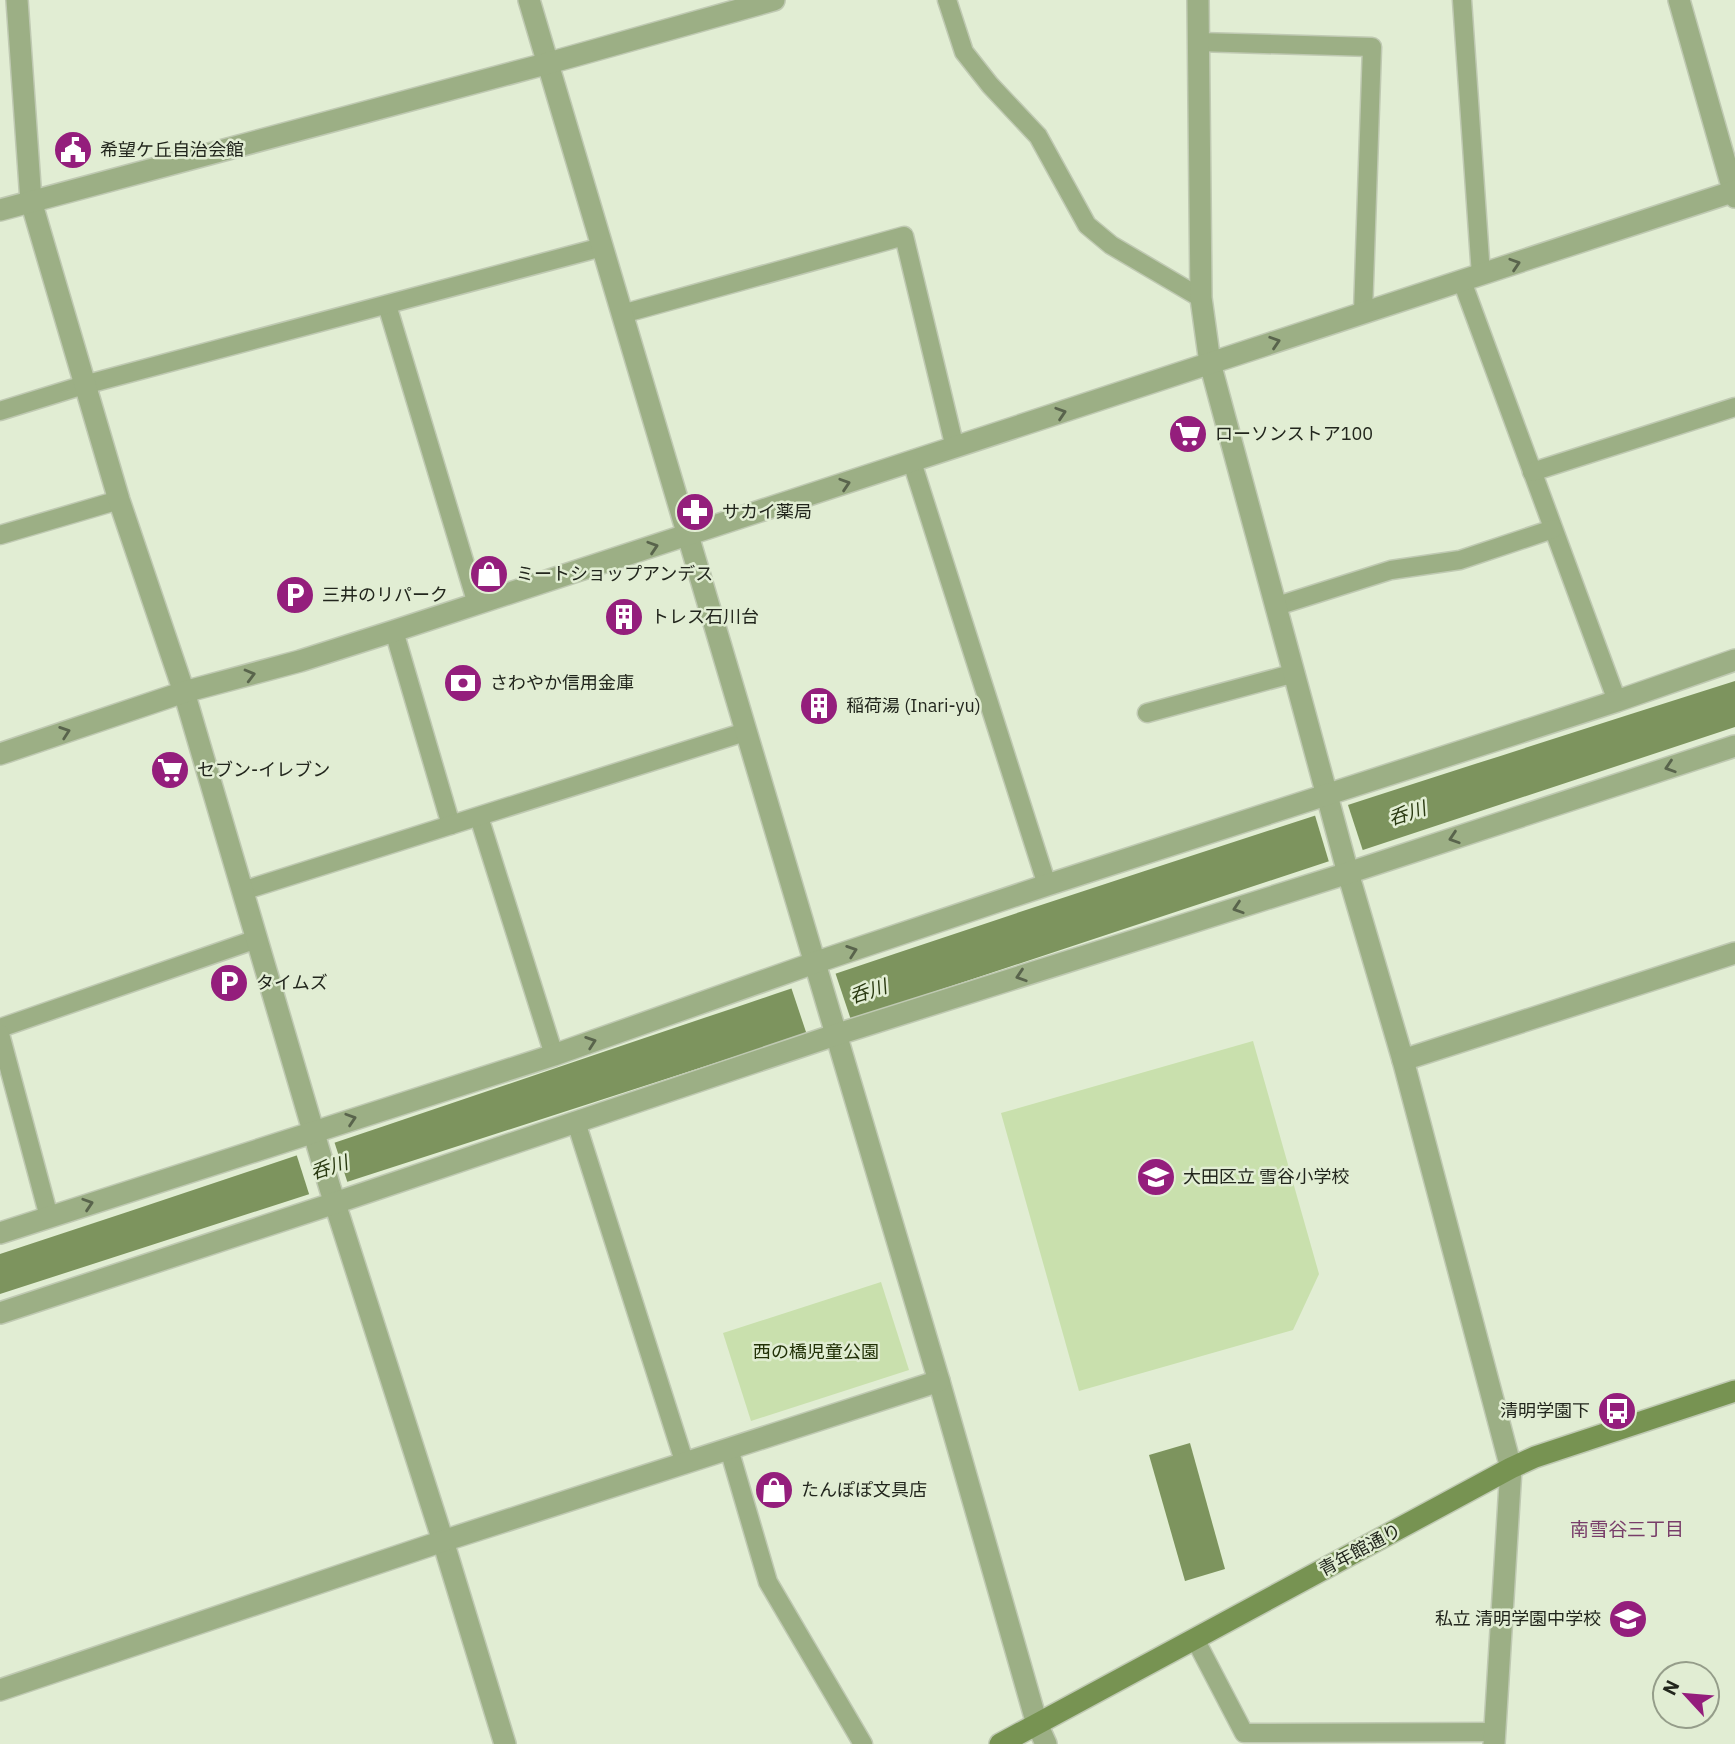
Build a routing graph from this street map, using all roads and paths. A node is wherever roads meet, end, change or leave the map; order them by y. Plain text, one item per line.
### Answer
1 (17, 0) edge
2 (528, 0) edge
3 (774, 0) edge
4 (947, 0) edge
5 (1198, 0) edge
6 (1462, 0) edge
7 (1679, 0) edge
8 (1198, 41) junction
9 (549, 63) junction
10 (1734, 193) edge
11 (31, 201) junction
12 (0, 210) edge
13 (603, 247) junction
14 (1472, 278) junction
15 (1201, 298) junction
16 (387, 305) junction
17 (622, 313) junction
18 (1363, 313) junction
19 (1210, 363) junction
20 (84, 386) junction
21 (1735, 407) edge
22 (0, 411) edge
23 (955, 448) junction
24 (912, 462) junction
25 (1532, 472) junction
26 (119, 500) junction
27 (1553, 529) junction
28 (0, 535) edge
29 (687, 536) junction
30 (477, 604) junction
31 (1277, 606) junction
32 (394, 631) junction
33 (1735, 660) edge
34 (1295, 673) junction
35 (184, 692) junction
36 (1617, 701) junction
37 (1147, 713) dead end
38 (745, 732) junction
39 (1735, 746) edge
40 (0, 754) edge
41 (1328, 798) junction
42 (478, 817) junction
43 (451, 825) junction
44 (1347, 869) junction
45 (1047, 885) junction
46 (242, 891) junction
47 (257, 939) junction
48 (1735, 953) edge
49 (817, 972) junction
50 (0, 1028) edge
51 (834, 1030) junction
52 (0, 1034) edge
53 (554, 1055) junction
54 (1403, 1059) junction
55 (576, 1122) junction
56 (315, 1135) junction
57 (332, 1196) junction
58 (49, 1217) junction
59 (0, 1233) edge
60 (0, 1312) edge
61 (939, 1381) junction
62 (1735, 1391) edge
63 (729, 1449) junction
64 (685, 1464) junction
65 (1511, 1468) junction
66 (443, 1541) junction
67 (1195, 1639) junction
68 (0, 1690) edge
69 (1037, 1724) junction
70 (1495, 1738) edge
71 (505, 1744) edge
72 (863, 1744) edge
73 (1000, 1744) edge
74 (1046, 1744) edge

1 - 11 street
2 - 9 street
3 - 9 street
4 - 15 lane
5 - 8 street
6 - 14 lane
7 - 10 street
8 - 15 street
8 - 18 lane
9 - 11 street
9 - 13 street
14 -> 10 street
11 - 12 street
11 - 20 street
13 - 16 lane
13 - 17 street
14 - 18 street
14 - 25 lane
15 - 19 street
16 - 20 lane
16 - 30 lane
17 - 23 lane
17 - 29 street
19 -> 18 street
23 -> 19 street
19 - 31 street
20 - 22 lane
20 - 26 street
21 - 25 lane
23 - 24 street
29 -> 24 street
24 - 45 lane
25 - 27 lane
26 - 28 lane
26 - 35 street
27 - 31 lane
27 - 36 lane
30 -> 29 street
29 - 38 street
30 - 32 street
31 - 34 street
35 -> 32 street
32 - 43 lane
33 - 36 street
34 - 37 lane
34 - 41 street
40 -> 35 street
35 - 46 street
36 - 41 street
38 - 42 lane
38 - 49 street
39 -> 44 street
41 - 44 street
41 - 45 street
42 - 43 lane
42 - 53 lane
43 - 46 lane
44 -> 51 street
44 - 54 street
49 -> 45 street
46 - 47 street
47 - 50 lane
47 - 56 street
48 - 54 street
49 - 51 street
53 -> 49 street
51 - 55 street
51 - 61 street
52 - 58 lane
56 -> 53 street
54 - 65 street
55 - 57 street
55 - 64 lane
56 - 57 street
58 -> 56 street
57 - 60 street
57 - 66 street
58 - 59 street
61 - 63 street
61 - 69 street
62 - 65 street, 青年館通り
63 - 64 street
63 - 72 lane
64 - 66 street
65 - 67 street, 青年館通り
65 - 70 street
66 - 68 street
66 - 71 street
67 - 69 street, 青年館通り
67 - 70 lane
69 - 73 street, 青年館通り
69 - 74 street

